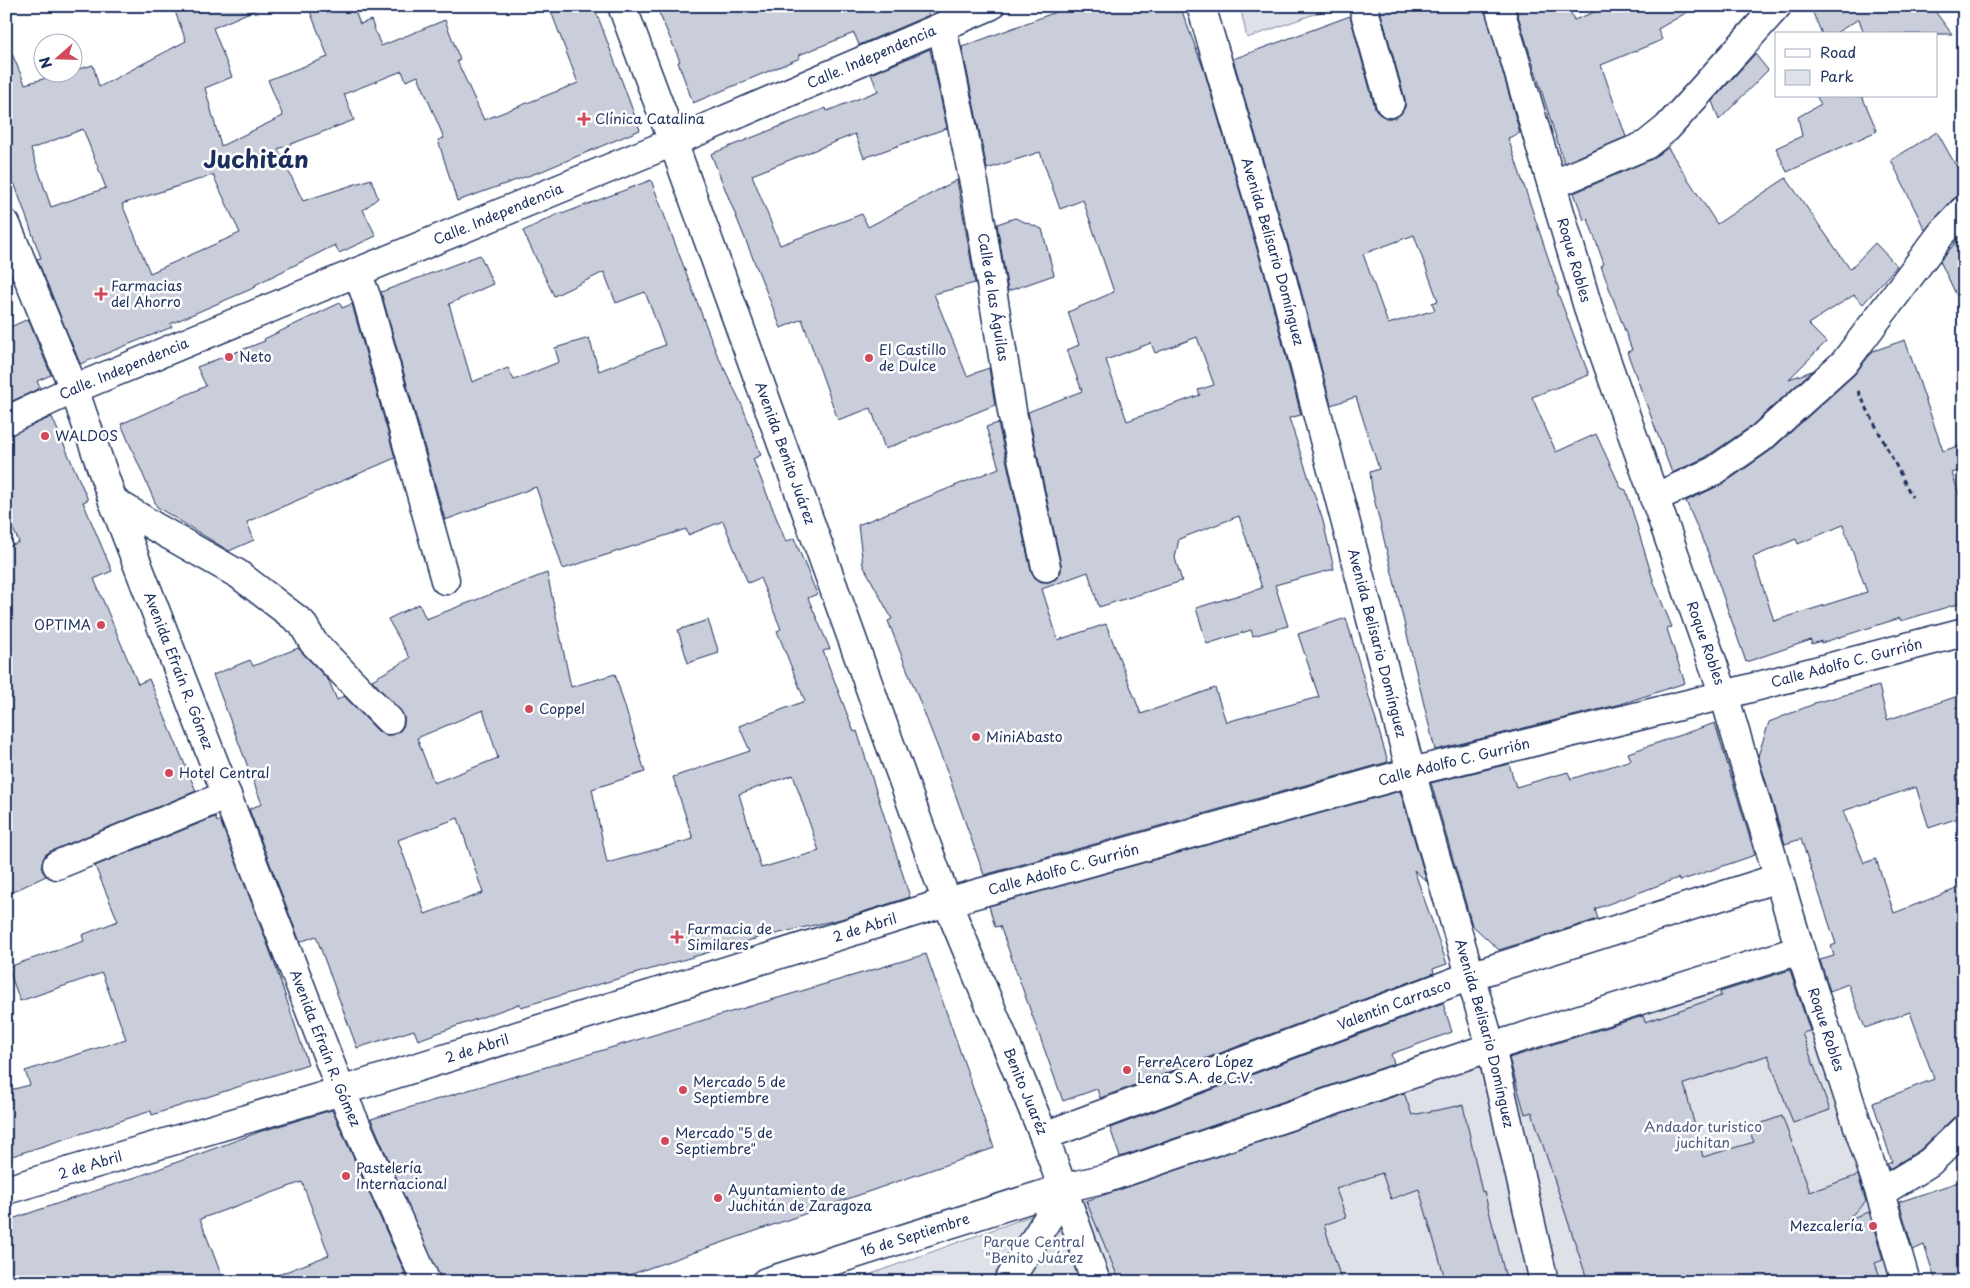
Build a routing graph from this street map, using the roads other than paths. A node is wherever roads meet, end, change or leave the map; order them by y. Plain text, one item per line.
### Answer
1 (622, 6) edge
2 (990, 6) edge
3 (1201, 6) edge
4 (1363, 6) edge
5 (1499, 6) edge
6 (1777, 6) edge
7 (942, 27) junction
8 (1390, 103) dead end
9 (673, 142) junction
10 (1552, 185) junction
11 (1964, 210) edge
12 (6, 224) edge
13 (357, 272) junction
14 (74, 389) junction
15 (6, 421) edge
16 (1654, 498) junction
17 (113, 501) junction
18 (1046, 567) dead end
19 (445, 580) dead end
20 (1964, 632) edge
21 (1724, 695) junction
22 (390, 720) dead end
23 (1411, 772) junction
24 (227, 795) junction
25 (57, 865) dead end
26 (1778, 878) junction
27 (947, 902) junction
28 (1800, 950) junction
29 (1470, 976) junction
30 (1491, 1047) junction
31 (341, 1091) junction
32 (1964, 1129) edge
33 (1044, 1136) junction
34 (1064, 1188) junction
35 (6, 1190) edge
36 (1880, 1193) junction
37 (814, 1274) edge
38 (426, 1282) edge
39 (766, 1282) edge
40 (1008, 1282) edge
41 (1096, 1282) edge
42 (1544, 1282) edge
43 (1906, 1282) edge

1 - 9 street, Avenida Benito Juárez
2 - 7 street, Calle. Independencia
3 - 23 street, Avenida Belisario Domínguez
4 - 8 street
5 - 10 street, Roque Robles
6 - 10 street
7 - 9 street, Calle. Independencia
7 - 18 street, Calle de las Águilas
9 - 13 street, Calle. Independencia
9 - 27 street, Avenida Benito Juárez
10 - 16 street, Roque Robles
11 - 16 street
12 - 14 street, Avenida Efraín R. Gómez
13 - 14 street, Calle. Independencia
13 - 19 street
14 - 15 street, Calle. Independencia
14 - 17 street, Avenida Efraín R. Gómez
16 - 21 street, Roque Robles
17 - 22 street
17 - 24 street, Avenida Efraín R. Gómez
20 - 21 street, Calle Adolfo C. Gurrión
21 - 23 street, Calle Adolfo C. Gurrión
21 - 26 street, Roque Robles
23 - 27 street, Calle Adolfo C. Gurrión
23 - 29 street, Avenida Belisario Domínguez
24 - 25 street
24 - 31 street, Avenida Efraín R. Gómez
26 - 28 street, Roque Robles
26 - 29 street, Valentín Carrasco
27 - 31 street, 2 de Abril
27 - 33 street, Benito Juaréz
28 - 30 street
28 - 36 street, Roque Robles
29 - 30 street, Avenida Belisario Domínguez
29 - 33 street, Valentín Carrasco
30 - 34 street
30 - 42 street, Avenida Belisario Domínguez
31 - 35 street, 2 de Abril
31 - 38 street, Avenida Efraín R. Gómez
32 - 36 street
33 - 34 street, Benito Juaréz
34 - 37 street, 16 de Septiembre
34 - 40 street
34 - 41 street, Benito Juaréz
36 - 43 street, Roque Robles
37 - 39 street, 16 de Septiembre

